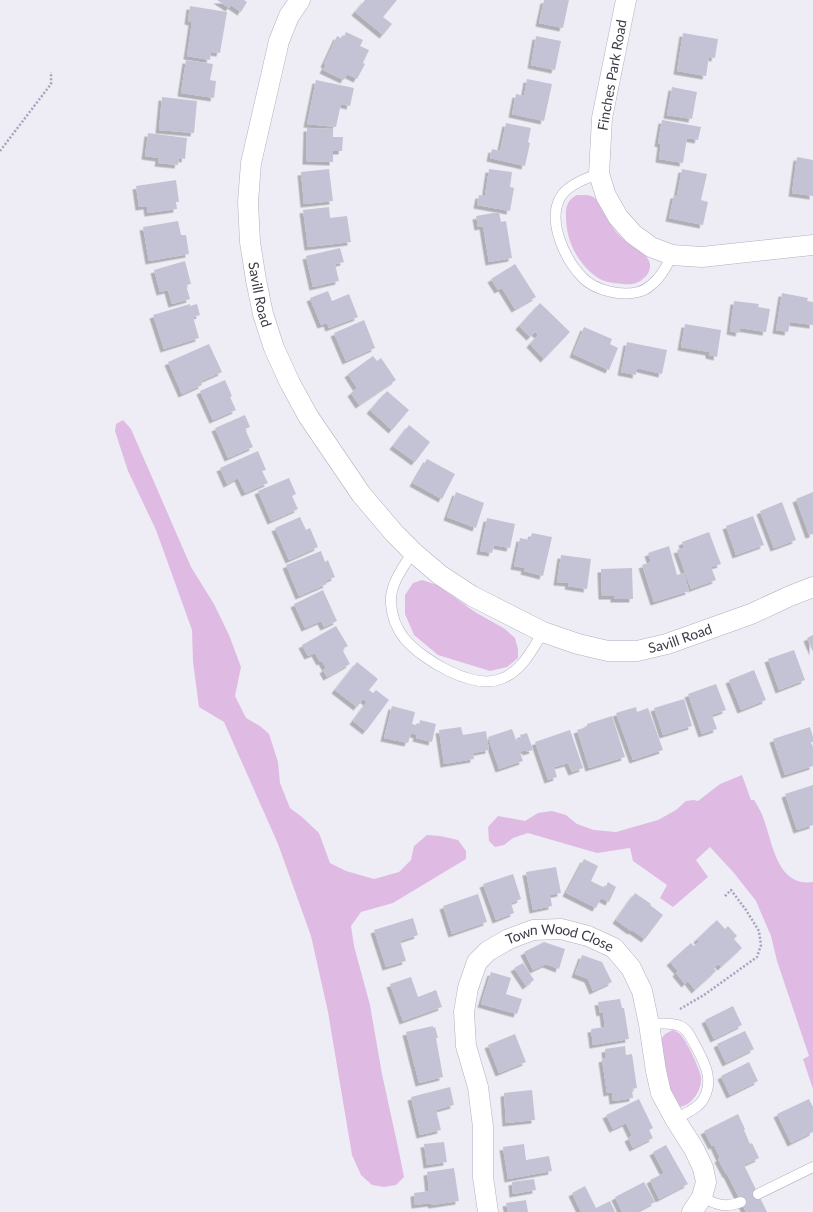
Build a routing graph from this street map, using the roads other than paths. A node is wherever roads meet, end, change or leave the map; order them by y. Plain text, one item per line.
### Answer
1 (300, 0) edge
2 (626, 0) edge
3 (599, 174) junction
4 (813, 245) edge
5 (672, 255) junction
6 (413, 552) junction
7 (813, 587) edge
8 (543, 632) junction
9 (649, 1024) junction
10 (675, 1119) junction
11 (813, 1167) edge
12 (758, 1194) dead end
13 (741, 1202) dead end
14 (697, 1205) edge
15 (488, 1212) edge

1 - 6 street, Savill Road
2 - 3 street, Finches Park Road
3 - 5 street, Finches Park Road
3 - 5 lane
4 - 5 street, Finches Park Road
6 - 8 street, Savill Road
6 - 8 lane
7 - 8 street, Savill Road
9 - 10 street, Town Wood Close
9 - 10 lane
9 - 15 street, Town Wood Close
10 - 14 street, Town Wood Close
11 - 12 lane
13 - 14 lane

